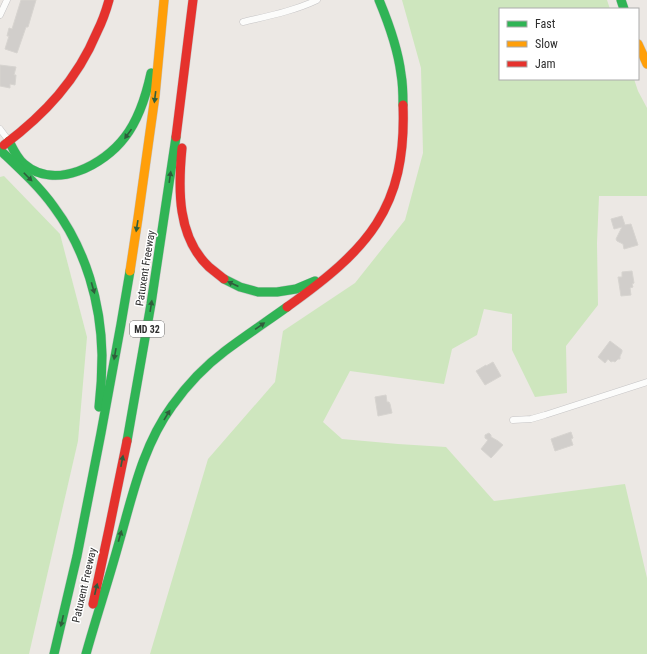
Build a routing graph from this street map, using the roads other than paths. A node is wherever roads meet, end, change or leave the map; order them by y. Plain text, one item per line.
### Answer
1 (7, 0) edge
2 (109, 0) edge
3 (194, 0) edge
4 (317, 0) edge
5 (379, 0) edge
6 (164, 1) edge
7 (0, 15) edge
8 (243, 22) dead end
9 (639, 46) edge
10 (647, 64) edge
11 (0, 129) edge
12 (9, 142) junction
13 (0, 149) edge
14 (336, 270) junction
15 (647, 382) edge
16 (514, 420) dead end
17 (77, 556) junction
18 (54, 654) edge
19 (81, 654) edge
20 (86, 654) edge

1 - 7 street
2 - 12 main road
14 -> 3 main road
19 -> 3 main road, Patuxent Freeway / MD 32
4 - 8 street
5 - 14 main road
6 -> 12 main road
6 -> 17 main road, Patuxent Freeway / MD 32
9 - 10 main road
11 - 12 street
12 - 13 main road
13 -> 17 main road
20 -> 14 main road
15 - 16 street
17 -> 18 main road, Patuxent Freeway / MD 32

